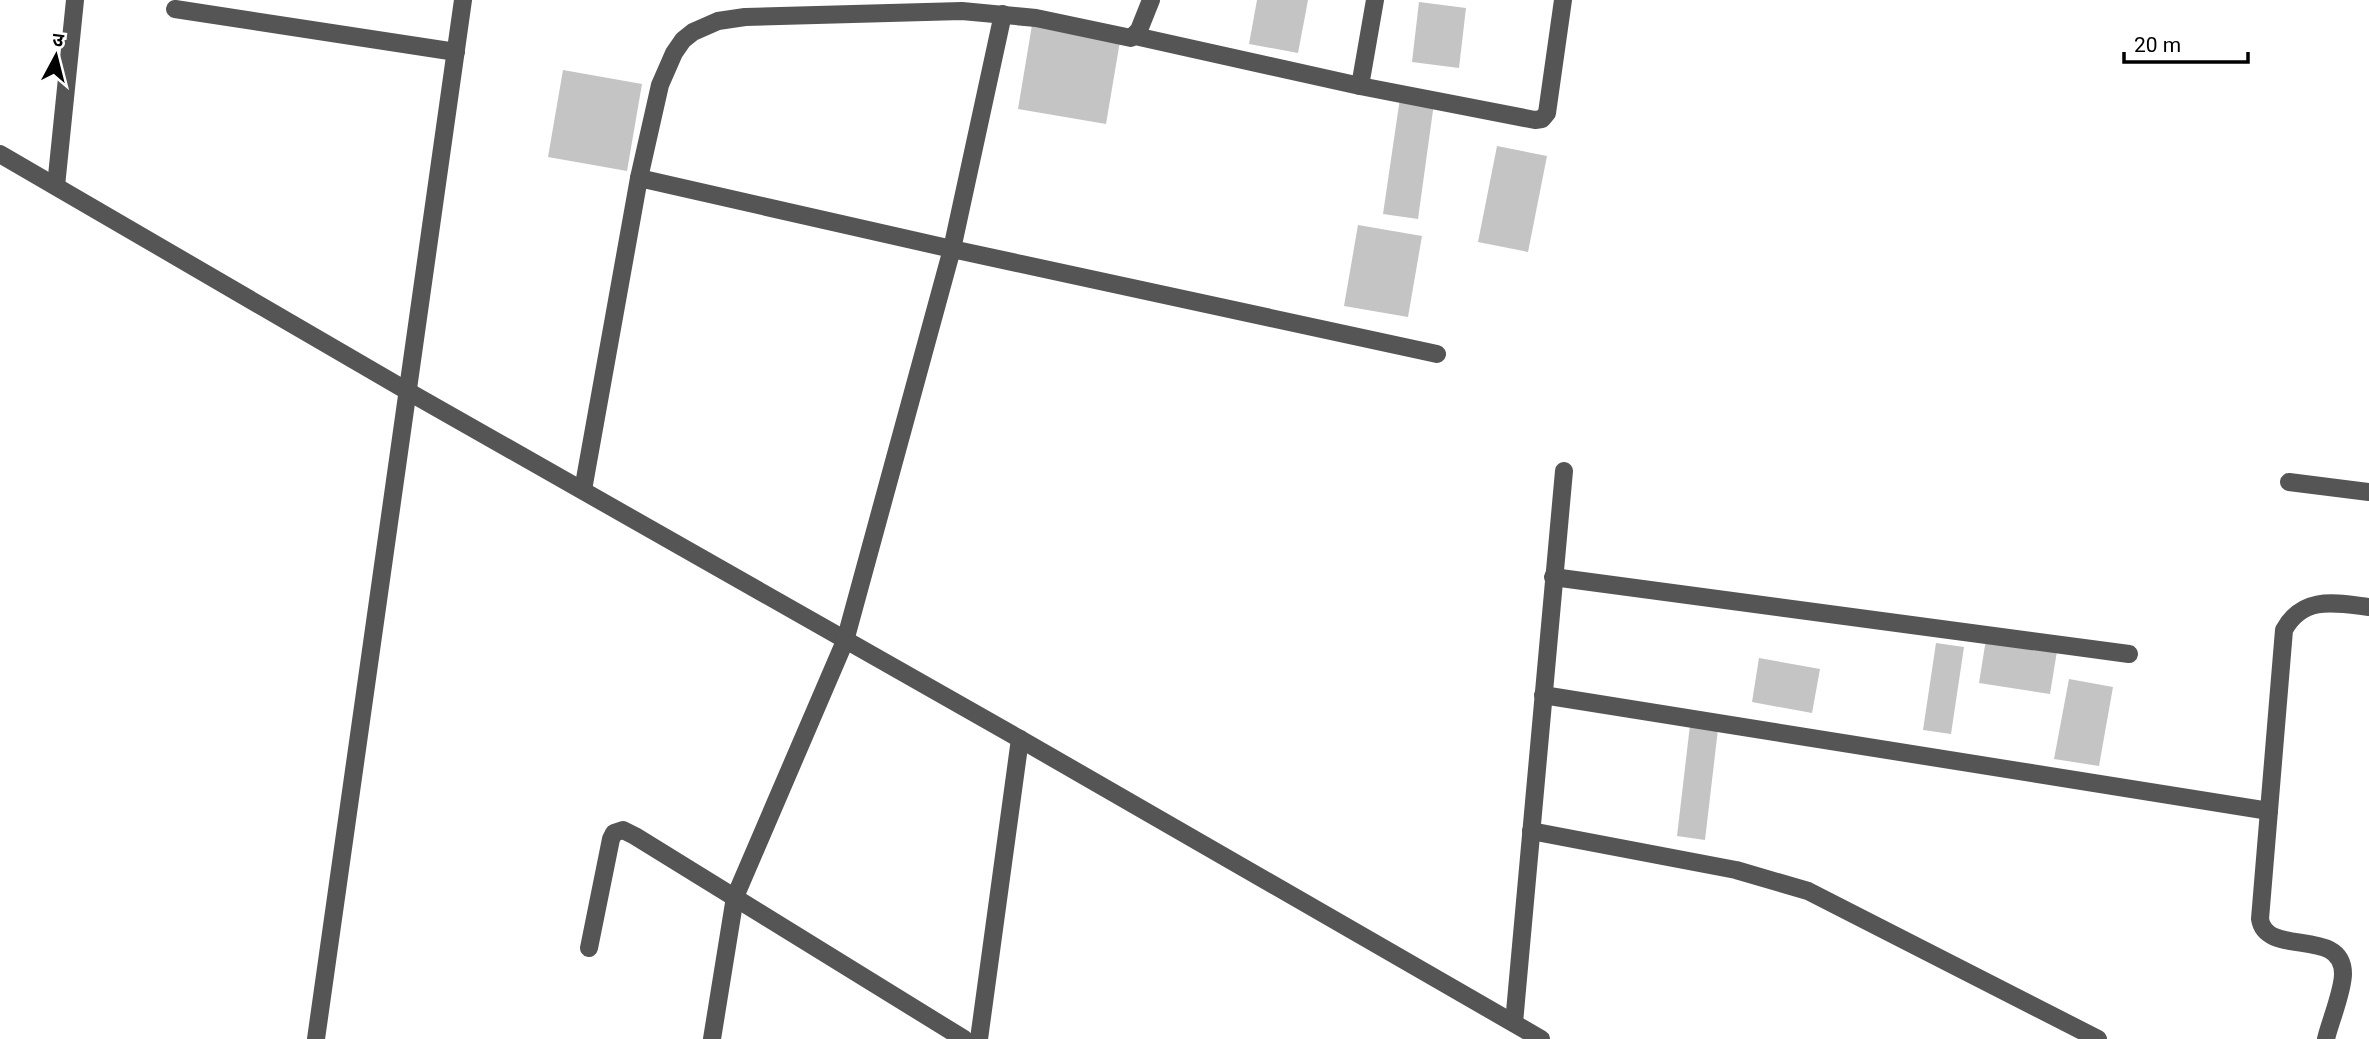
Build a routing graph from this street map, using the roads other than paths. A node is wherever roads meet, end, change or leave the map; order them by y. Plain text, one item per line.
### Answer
1 (75, 0) edge
2 (463, 0) edge
3 (1151, 0) edge
4 (1375, 0) edge
5 (1563, 0) edge
6 (925, 6) edge
7 (769, 8) edge
8 (175, 9) dead end
9 (1003, 14) junction
10 (1135, 36) junction
11 (456, 52) junction
12 (1360, 86) junction
13 (0, 154) edge
14 (639, 178) junction
15 (56, 186) junction
16 (952, 249) junction
17 (1437, 354) dead end
18 (409, 393) junction
19 (1564, 471) dead end
20 (2289, 482) dead end
21 (583, 490) junction
22 (2369, 492) edge
23 (1553, 577) junction
24 (2369, 607) edge
25 (845, 641) junction
26 (2129, 654) dead end
27 (1543, 695) junction
28 (1020, 739) junction
29 (2269, 811) junction
30 (1531, 831) junction
31 (735, 897) junction
32 (589, 948) dead end
33 (1514, 1023) junction
34 (316, 1039) edge
35 (712, 1039) edge
36 (964, 1039) edge
37 (979, 1039) edge
38 (1541, 1039) edge
39 (2098, 1039) edge
40 (2326, 1039) edge

1 - 15 street
2 - 11 street
3 - 10 street
4 - 12 street
5 - 12 street
6 - 7 street
6 - 9 street
7 - 14 street
8 - 11 street
9 - 10 street
9 - 16 street
10 - 12 street
11 - 18 street
13 - 15 street
14 - 16 street
14 - 21 street
15 - 18 street
16 - 17 street
16 - 25 street
18 - 21 street
18 - 34 street
19 - 23 street
20 - 22 street
21 - 25 street
23 - 26 street
23 - 27 street
24 - 29 street
25 - 28 street
25 - 31 street
27 - 29 street
27 - 30 street
28 - 33 street
28 - 37 street
29 - 40 street
30 - 33 street
30 - 39 street
31 - 32 street
31 - 35 street
31 - 36 street
33 - 38 street

